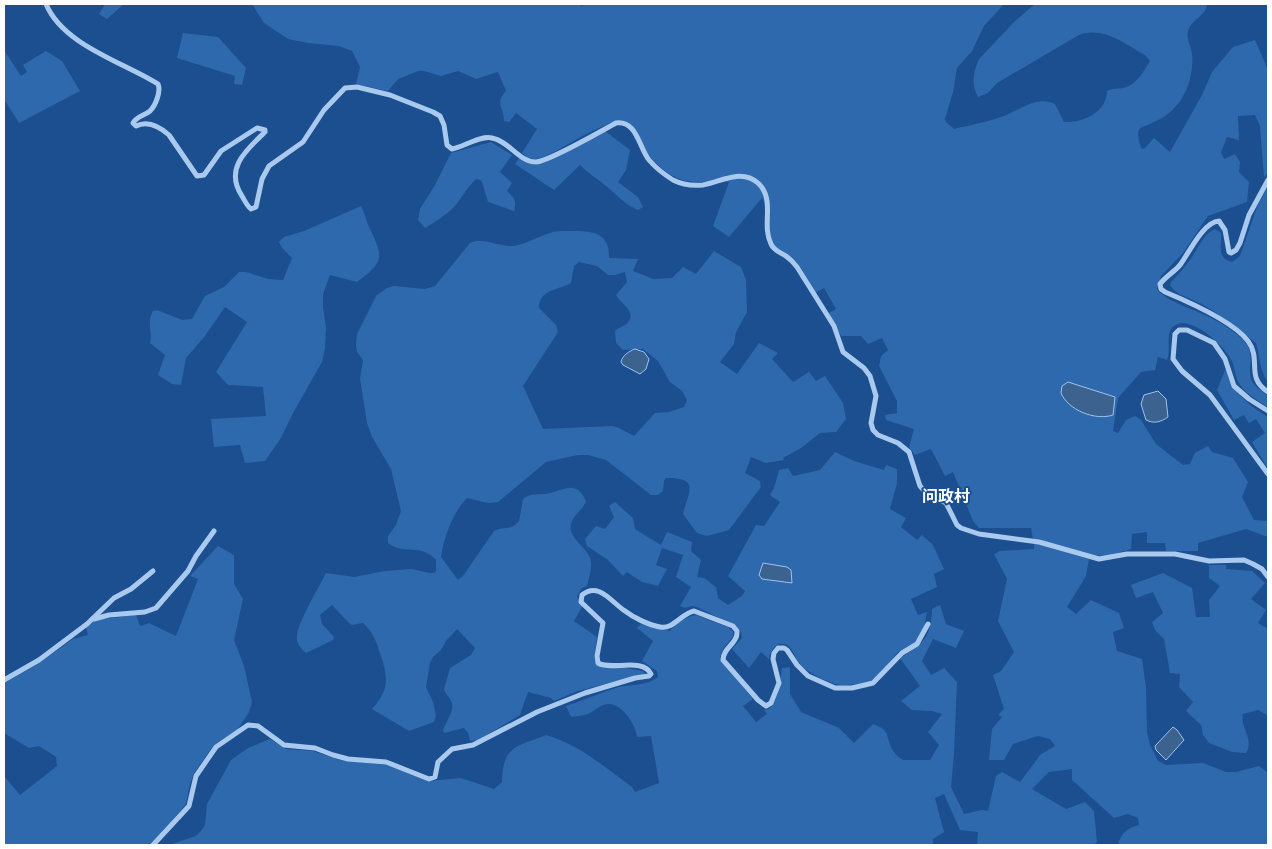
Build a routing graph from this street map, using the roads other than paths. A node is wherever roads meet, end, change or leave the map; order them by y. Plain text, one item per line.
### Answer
1 (46, 4) edge
2 (1268, 180) edge
3 (1268, 392) edge
4 (1268, 412) edge
5 (1268, 474) edge
6 (214, 531) dead end
7 (153, 570) dead end
8 (1268, 577) edge
9 (91, 620) junction
10 (928, 624) dead end
11 (4, 680) edge
12 (153, 845) edge

1 - 8 street
2 - 3 street
4 - 5 street
6 - 9 street
7 - 9 street
9 - 11 street
10 - 12 street

